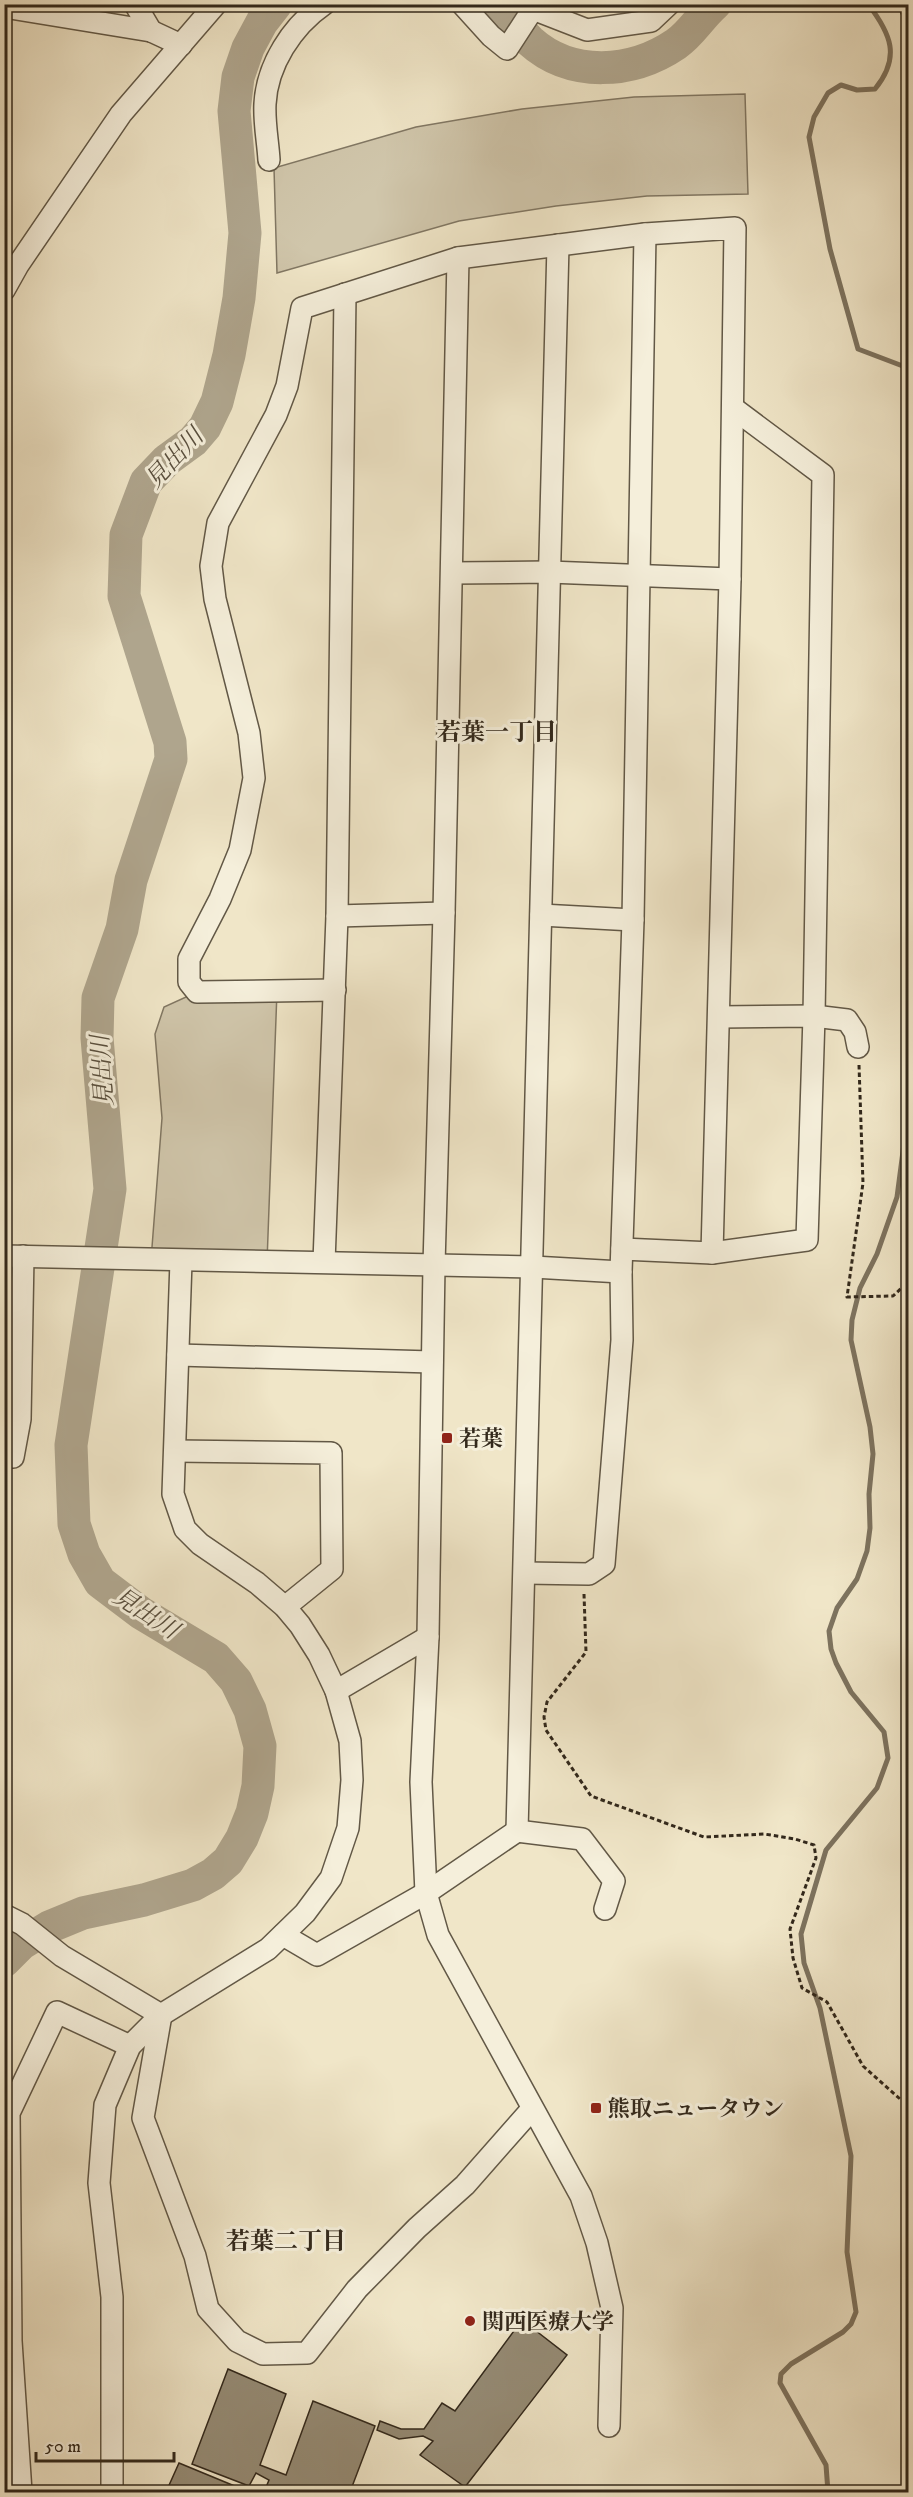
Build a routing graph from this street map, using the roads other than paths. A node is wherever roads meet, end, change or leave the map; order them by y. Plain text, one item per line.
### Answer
1 (135, 4) edge
2 (216, 4) edge
3 (324, 4) edge
4 (462, 4) edge
5 (669, 4) edge
6 (4, 7) edge
7 (533, 7) edge
8 (151, 31) junction
9 (181, 45) junction
10 (269, 160) dead end
11 (645, 234) junction
12 (558, 245) junction
13 (458, 258) junction
14 (4, 290) edge
15 (345, 294) junction
16 (733, 408) junction
17 (549, 572) junction
18 (452, 573) junction
19 (639, 574) junction
20 (730, 579) junction
21 (444, 913) junction
22 (541, 915) junction
23 (337, 916) junction
24 (633, 920) junction
25 (335, 990) junction
26 (814, 1016) junction
27 (719, 1017) junction
28 (858, 1047) road end
29 (622, 1249) junction
30 (712, 1253) junction
31 (14, 1256) edge
32 (181, 1261) junction
33 (324, 1262) junction
34 (434, 1265) junction
35 (533, 1267) junction
36 (621, 1272) junction
37 (13, 1352) edge
38 (178, 1354) junction
39 (432, 1362) junction
40 (175, 1451) junction
41 (13, 1457) dead end
42 (525, 1573) junction
43 (285, 1607) junction
44 (428, 1637) junction
45 (336, 1690) junction
46 (517, 1831) junction
47 (426, 1893) junction
48 (605, 1909) dead end
49 (13, 1920) edge
50 (283, 1935) junction
51 (162, 2015) junction
52 (130, 2046) junction
53 (532, 2109) junction
54 (609, 2426) dead end
55 (21, 2493) edge
56 (112, 2493) edge

1 - 8 street
2 - 9 street
3 - 10 street
4 - 7 street
5 - 7 street
6 - 8 street
8 - 9 street
9 - 14 street
11 - 12 street
11 - 16 street
11 - 19 street
12 - 13 street
12 - 17 street
13 - 15 street
13 - 18 street
15 - 23 street
15 - 25 street
16 - 20 street
16 - 26 street
17 - 18 street
17 - 19 street
17 - 22 street
18 - 21 street
19 - 20 street
19 - 24 street
20 - 27 street
21 - 23 street
21 - 34 street
22 - 24 street
22 - 35 street
23 - 25 street
24 - 29 street
25 - 33 street
26 - 27 street
26 - 28 street
26 - 30 street
27 - 30 street
29 - 30 street
29 - 36 street
31 - 32 street
31 - 37 street
32 - 33 street
32 - 38 street
33 - 34 street
34 - 35 street
34 - 39 street
35 - 36 street
35 - 42 street
36 - 42 street
37 - 41 street
38 - 39 street
38 - 40 street
39 - 44 street
40 - 43 street
40 - 43 street
42 - 46 street
43 - 45 street
44 - 45 street
44 - 47 street
45 - 50 street
46 - 47 street
46 - 48 street
47 - 50 street
47 - 53 street
49 - 51 street
50 - 51 street
51 - 52 street
51 - 53 street
52 - 55 street
52 - 56 street
53 - 54 street

